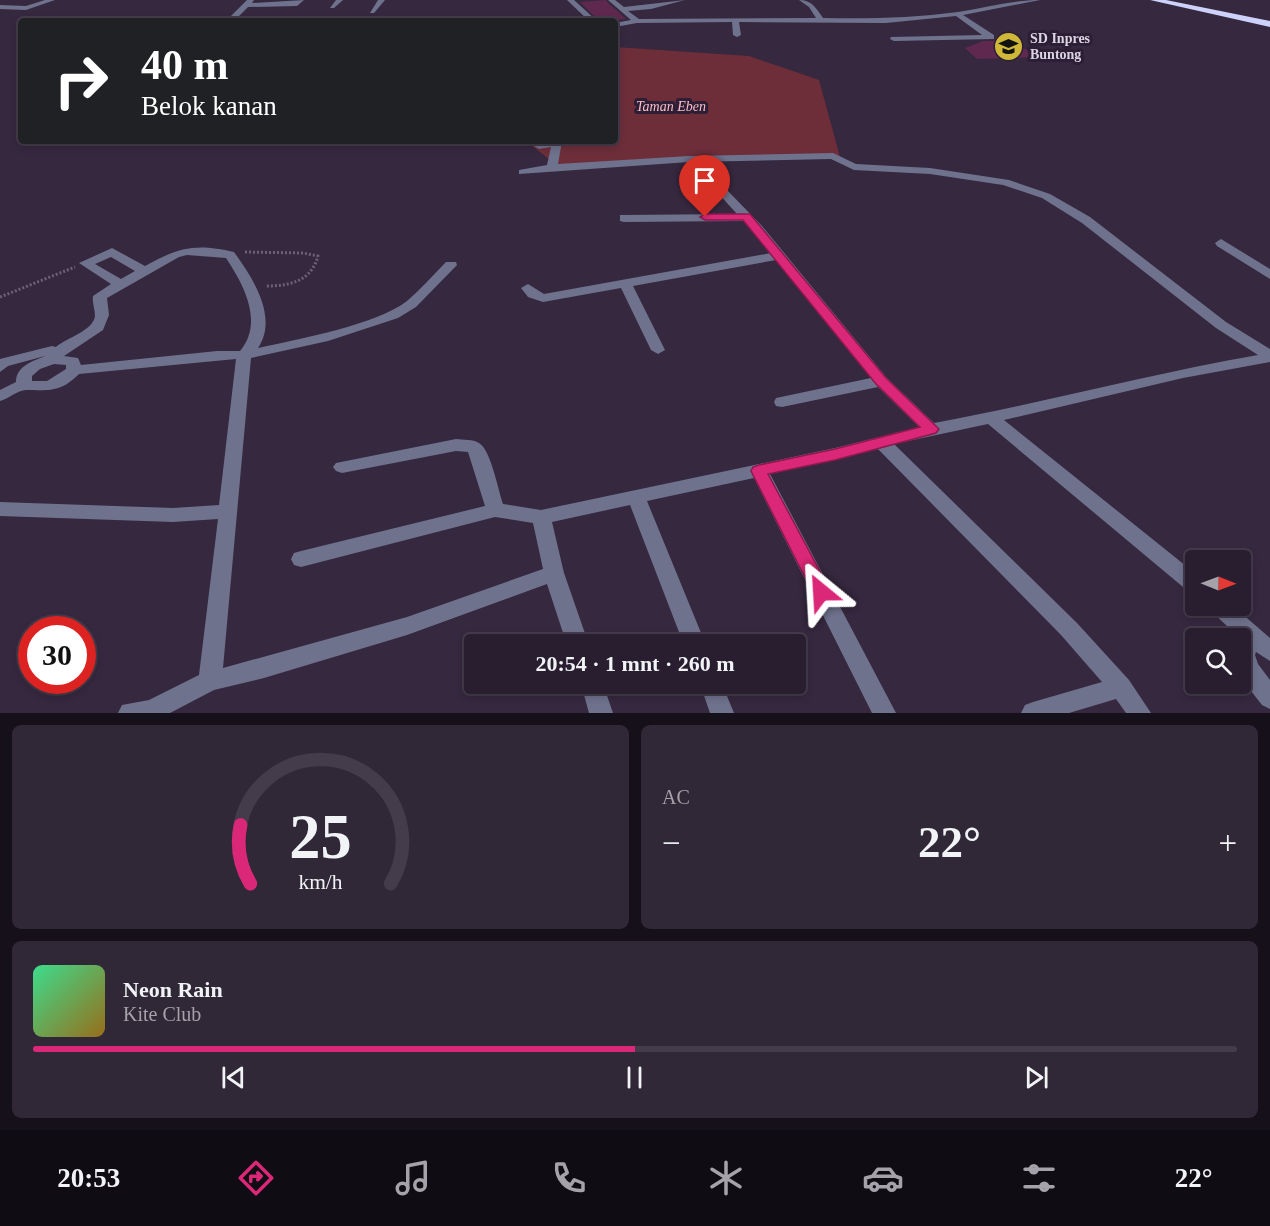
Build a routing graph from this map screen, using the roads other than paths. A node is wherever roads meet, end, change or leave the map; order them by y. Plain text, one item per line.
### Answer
1 (52, 0) edge
2 (301, 0) edge
3 (340, 0) edge
4 (382, 0) edge
5 (570, 0) edge
6 (611, 0) edge
7 (682, 0) edge
8 (802, 0) edge
9 (1037, 0) edge
10 (1154, 0) edge
11 (249, 3) edge
12 (0, 7) edge
13 (332, 7) dead end
14 (622, 9) junction
15 (372, 12) dead end
16 (958, 14) junction
17 (233, 18) edge
18 (590, 18) edge
19 (735, 20) junction
20 (636, 21) junction
21 (822, 22) junction
22 (618, 24) edge
23 (1270, 24) edge
24 (737, 35) dead end
25 (894, 39) dead end
26 (548, 144) edge
27 (557, 144) edge
28 (539, 146) dead end
29 (552, 167) junction
30 (523, 172) dead end
31 (723, 192) dead end
32 (746, 217) junction
33 (624, 218) dead end
34 (1221, 243) dead end
35 (777, 256) junction
36 (451, 265) dead end
37 (145, 271) junction
38 (1270, 275) edge
39 (625, 283) junction
40 (121, 285) junction
41 (528, 288) dead end
42 (64, 347) junction
43 (658, 350) dead end
44 (244, 354) junction
45 (1270, 356) edge
46 (52, 359) junction
47 (0, 367) edge
48 (74, 370) junction
49 (881, 381) junction
50 (24, 384) junction
51 (0, 396) edge
52 (782, 402) dead end
53 (991, 418) junction
54 (931, 429) junction
55 (882, 443) junction
56 (342, 467) dead end
57 (759, 471) junction
58 (636, 497) junction
59 (0, 508) edge
60 (495, 510) junction
61 (228, 511) junction
62 (541, 517) junction
63 (301, 559) dead end
64 (554, 573) junction
65 (1185, 577) edge
66 (1231, 616) edge
67 (574, 634) edge
68 (691, 634) edge
69 (1264, 645) edge
70 (210, 681) junction
71 (1121, 687) junction
72 (594, 694) edge
73 (715, 694) edge
74 (1270, 698) edge
75 (130, 713) edge
76 (601, 713) edge
77 (722, 713) edge
78 (884, 713) edge
79 (1033, 713) edge
80 (1139, 713) edge

1 - 12 street
2 - 11 street
3 - 13 street
4 - 15 street
5 - 18 street
6 - 14 street
7 - 14 street
8 - 21 street
9 - 16 street
10 - 23 highway
11 - 17 street
14 - 20 street
16 - 21 street
16 - 25 street
19 - 20 street
19 - 21 street
19 - 24 street
20 - 22 street
26 - 28 street
27 - 29 street
29 - 30 street
29 - 45 street
31 - 32 street
32 - 33 street
32 - 35 street
34 - 38 street
35 - 39 street
35 - 49 street
36 - 44 street
37 - 40 street
37 - 40 street
37 - 44 street
39 - 41 street
39 - 43 street
40 - 42 street
42 - 46 street
42 - 47 street
44 - 48 street
44 - 61 street
45 - 53 street
46 - 48 street
46 - 50 street
48 - 50 street
49 - 52 street
49 - 54 street
50 - 51 street
53 - 54 street
53 - 65 street
54 - 55 street
55 - 57 street
55 - 71 street
56 - 60 street
57 - 58 street
57 - 78 street
58 - 62 street
58 - 68 street
59 - 61 street
60 - 62 street
60 - 63 street
61 - 70 street
62 - 64 street
64 - 67 street
64 - 70 street
66 - 69 street
69 - 74 street
70 - 75 street
71 - 79 street
71 - 80 street
72 - 76 street
73 - 77 street

